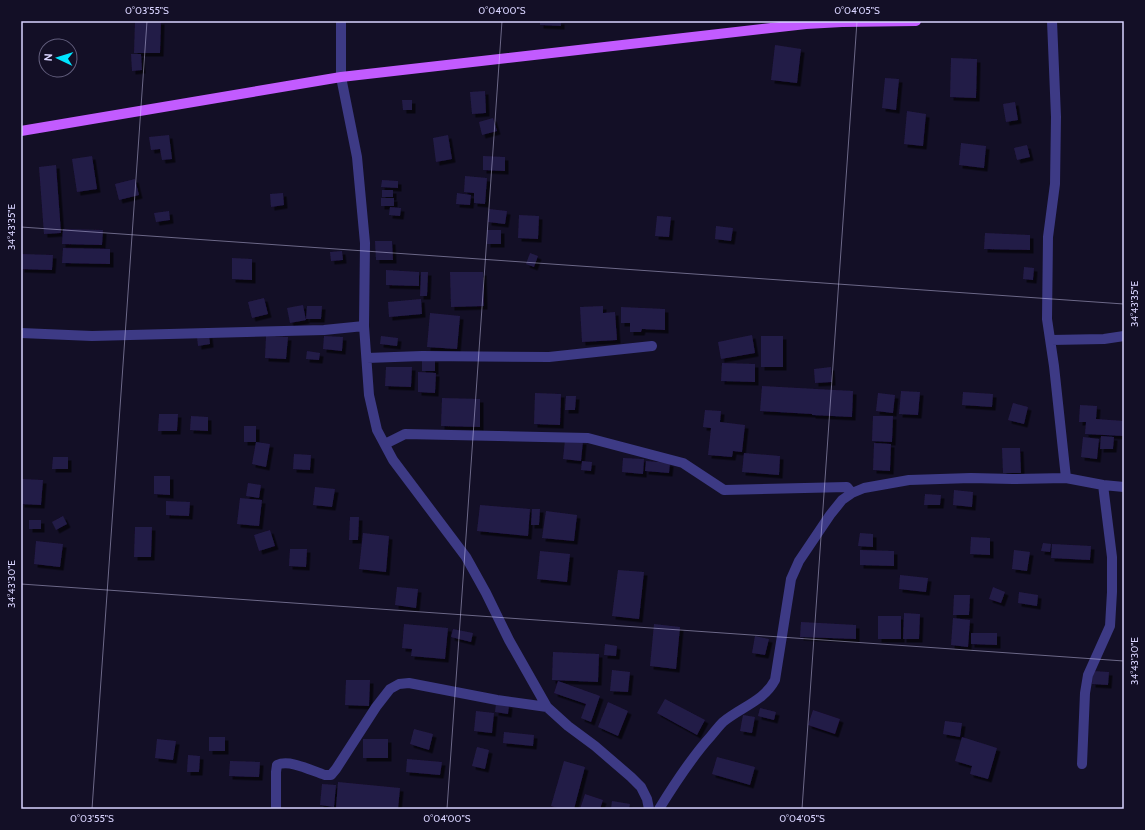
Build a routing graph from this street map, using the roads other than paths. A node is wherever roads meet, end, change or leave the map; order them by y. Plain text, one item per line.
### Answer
1 (341, 21) edge
2 (842, 21) edge
3 (916, 21) edge
4 (1052, 21) edge
5 (341, 77) junction
6 (21, 131) edge
7 (364, 326) junction
8 (21, 333) edge
9 (1124, 336) edge
10 (1051, 340) junction
11 (652, 346) dead end
12 (367, 358) junction
13 (385, 444) junction
14 (1066, 478) junction
15 (1103, 485) junction
16 (1124, 487) edge
17 (852, 493) junction
18 (547, 707) junction
19 (1082, 764) dead end
20 (276, 809) edge
21 (649, 809) edge
22 (660, 809) edge

1 - 5 street
2 - 3 main road
2 - 5 main road
4 - 10 street
5 - 6 main road
5 - 7 street
7 - 8 street
7 - 12 street
9 - 10 street
10 - 14 street
11 - 12 street
12 - 13 street
13 - 17 street
13 - 18 street
14 - 15 street
14 - 17 street
15 - 16 street
15 - 19 street
17 - 22 street
18 - 20 street
18 - 21 street

